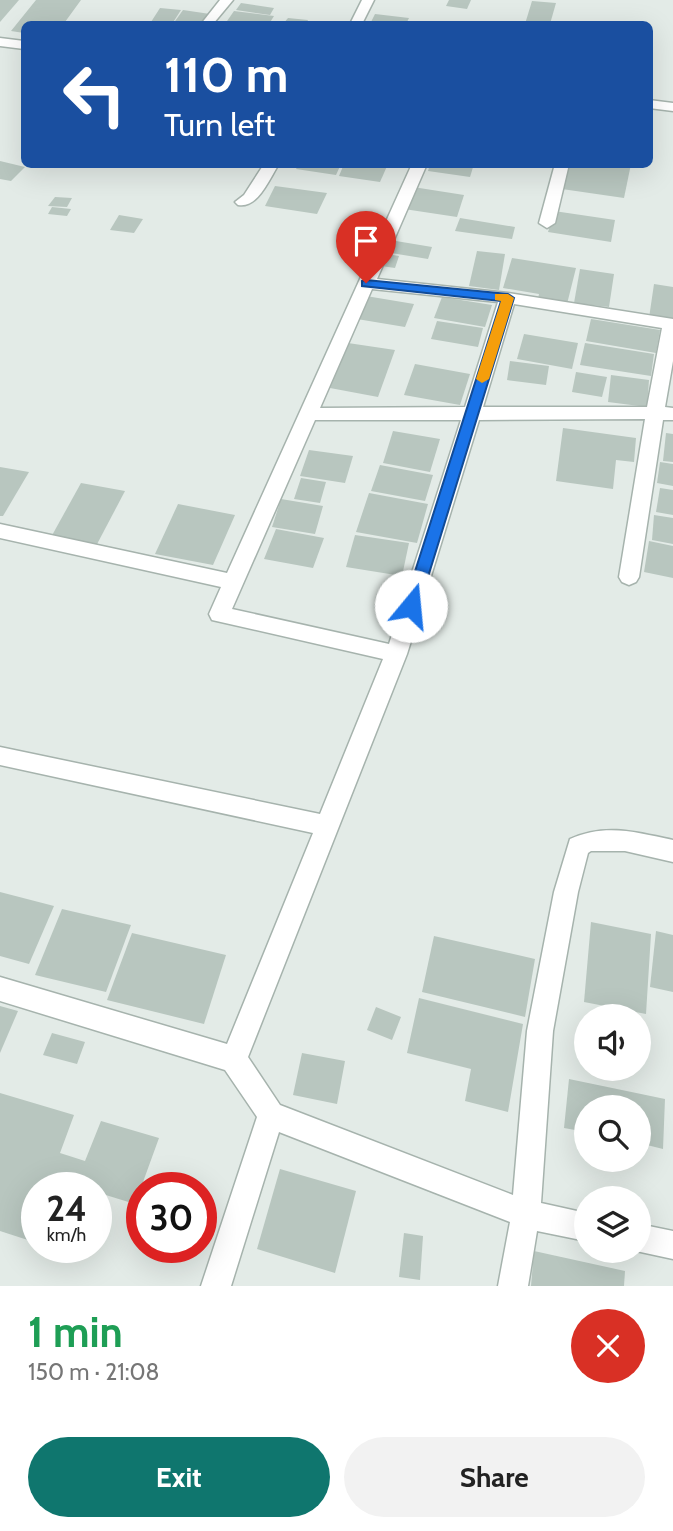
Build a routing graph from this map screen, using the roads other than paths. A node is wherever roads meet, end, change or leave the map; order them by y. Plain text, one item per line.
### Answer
1 (227, 0) edge
2 (368, 0) edge
3 (210, 21) edge
4 (358, 21) edge
5 (0, 42) edge
6 (21, 45) edge
7 (653, 104) edge
8 (673, 107) edge
9 (269, 168) edge
10 (418, 168) edge
11 (561, 168) edge
12 (243, 202) dead end
13 (547, 223) dead end
14 (366, 283) junction
15 (508, 298) junction
16 (672, 324) edge
17 (472, 413) junction
18 (664, 413) edge
19 (308, 414) junction
20 (0, 531) edge
21 (629, 577) dead end
22 (232, 582) junction
23 (396, 654) junction
24 (0, 756) edge
25 (327, 826) junction
26 (673, 851) edge
27 (0, 989) edge
28 (234, 1059) junction
29 (271, 1115) junction
30 (526, 1214) junction
31 (574, 1224) edge
32 (651, 1240) edge
33 (673, 1245) edge
34 (216, 1286) edge
35 (513, 1286) edge

1 - 3 street
2 - 4 street
5 - 6 street
7 - 8 street
9 - 12 street
10 - 14 street
11 - 13 street
14 - 15 street
14 - 19 street
15 - 16 street
15 - 17 street
16 - 18 street
17 - 18 street
17 - 19 street
17 - 23 street
18 - 21 street
19 - 22 street
20 - 22 street
22 - 23 street
23 - 25 street
24 - 25 street
25 - 28 street
26 - 30 street
27 - 28 street
28 - 29 street
29 - 30 street
29 - 34 street
30 - 31 street
30 - 35 street
32 - 33 street

